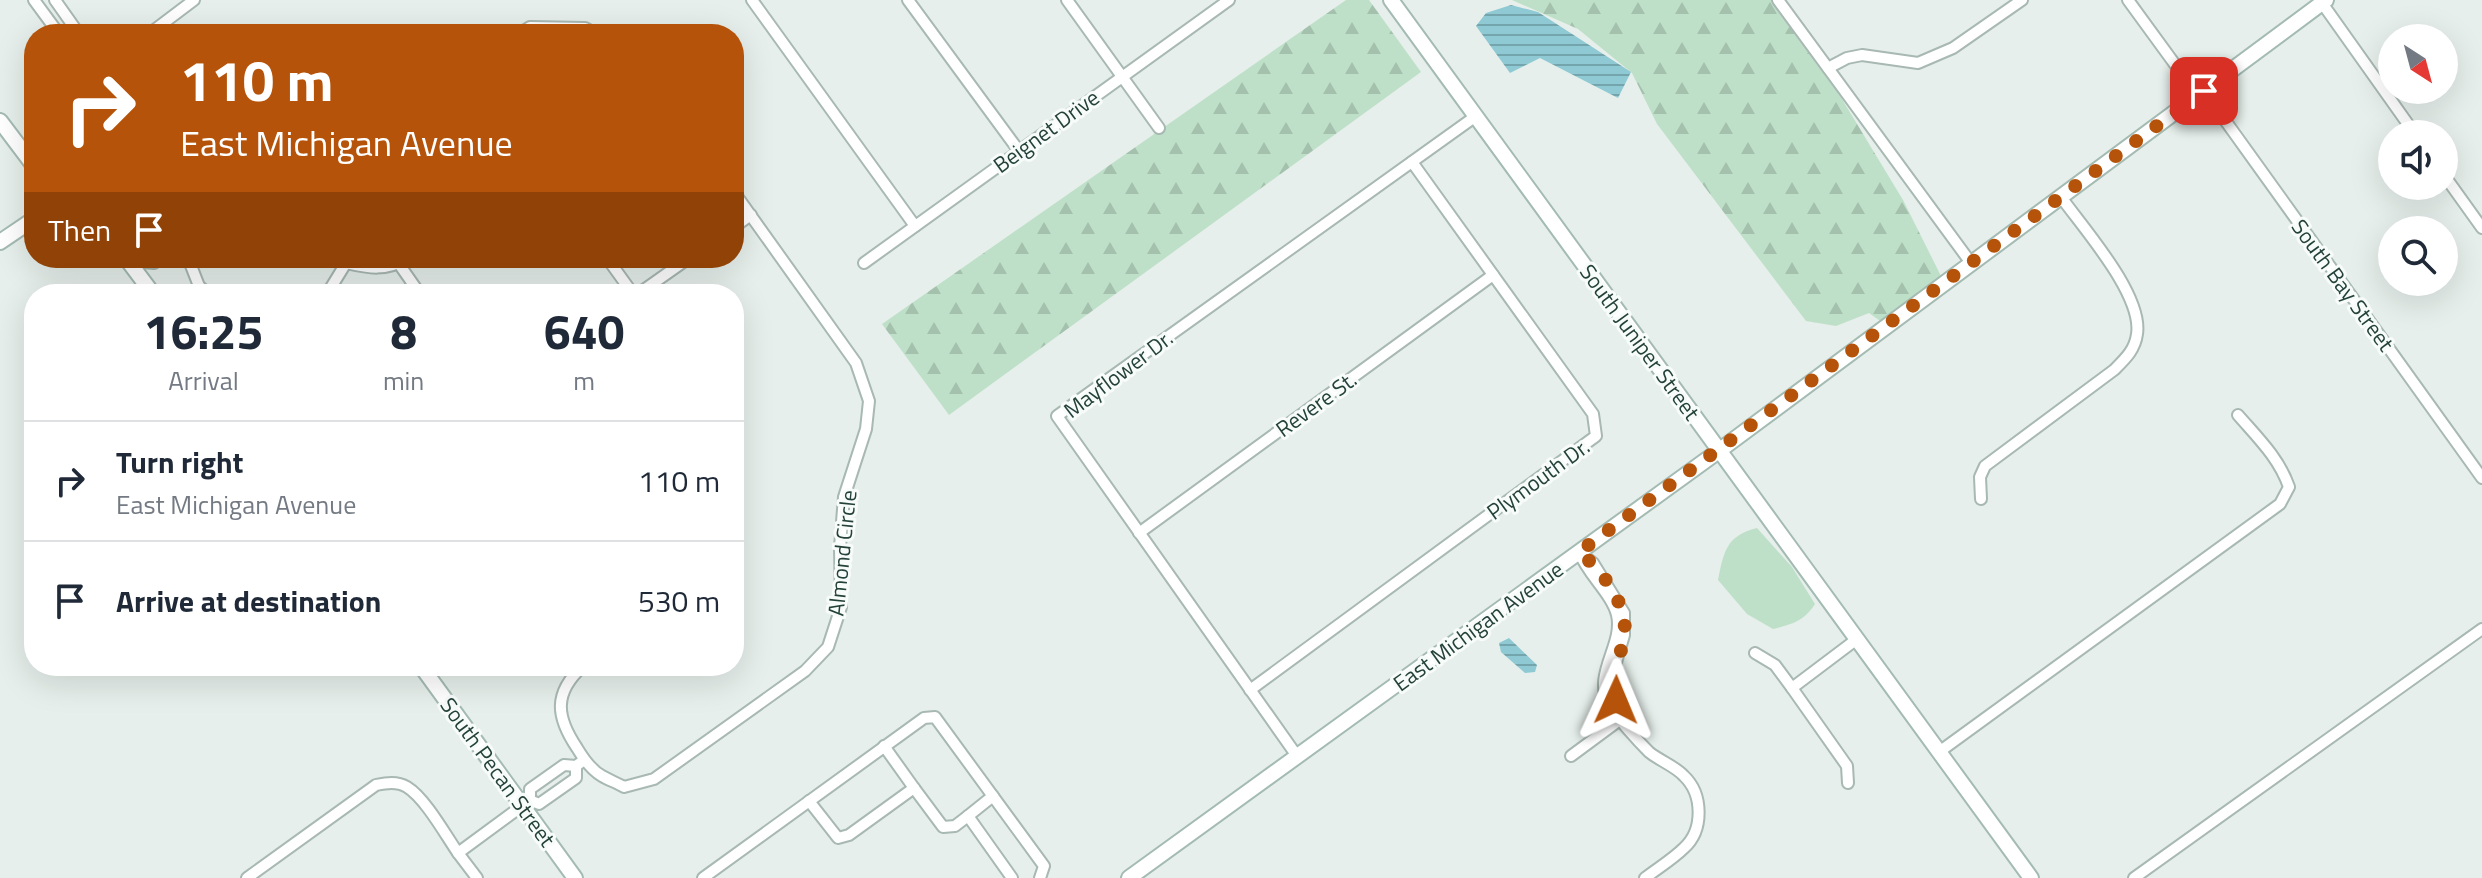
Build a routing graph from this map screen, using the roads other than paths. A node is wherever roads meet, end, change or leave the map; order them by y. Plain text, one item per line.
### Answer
1 (34, 0) edge
2 (55, 0) edge
3 (194, 0) edge
4 (752, 0) edge
5 (908, 0) edge
6 (1067, 0) edge
7 (1229, 0) edge
8 (1391, 0) edge
9 (1778, 0) edge
10 (2022, 0) edge
11 (2128, 0) edge
12 (2324, 1) edge
13 (52, 24) edge
14 (72, 24) edge
15 (162, 24) edge
16 (1828, 68) junction
17 (1122, 76) junction
18 (2201, 94) junction
19 (1476, 116) junction
20 (2405, 120) edge
21 (0, 121) edge
22 (1159, 128) dead end
23 (1019, 151) junction
24 (24, 153) edge
25 (1412, 162) junction
26 (2458, 195) edge
27 (2061, 197) junction
28 (744, 206) edge
29 (751, 215) junction
30 (744, 220) edge
31 (24, 226) edge
32 (915, 226) junction
33 (2482, 228) edge
34 (0, 242) edge
35 (864, 263) dead end
36 (1971, 263) junction
37 (615, 268) edge
38 (674, 268) edge
39 (1493, 275) junction
40 (627, 284) edge
41 (650, 284) edge
42 (2238, 415) dead end
43 (1720, 450) junction
44 (2482, 478) edge
45 (1981, 499) dead end
46 (1139, 533) junction
47 (1579, 552) junction
48 (2482, 629) edge
49 (1857, 639) junction
50 (1755, 653) dead end
51 (429, 676) edge
52 (572, 676) edge
53 (1792, 688) junction
54 (1250, 690) junction
55 (1621, 719) junction
56 (884, 746) junction
57 (1939, 752) junction
58 (1297, 756) junction
59 (1571, 756) dead end
60 (580, 763) junction
61 (1848, 783) dead end
62 (914, 788) junction
63 (993, 796) junction
64 (809, 801) junction
65 (526, 803) junction
66 (968, 816) junction
67 (458, 853) junction
68 (705, 877) edge
69 (247, 878) edge
70 (477, 878) edge
71 (575, 878) edge
72 (1012, 878) edge
73 (1040, 878) edge
74 (1129, 878) edge
75 (1645, 878) edge
76 (2031, 878) edge
77 (2134, 878) edge

1 - 13 street
2 - 14 street
3 - 15 street
4 - 32 street
5 - 23 street
6 - 17 street
7 - 17 street, Beignet Drive
8 - 19 street, South Juniper Street
9 - 16 street
10 - 16 street
11 - 18 street, South Bay Street
12 - 18 street, East Michigan Avenue
12 - 20 street
16 - 36 street
17 - 22 street
17 - 23 street, Beignet Drive
18 - 27 street, East Michigan Avenue
18 - 44 street, South Bay Street
19 - 25 street, Mayflower Dr.
19 - 43 street, South Juniper Street
21 - 24 street
23 - 32 street, Beignet Drive
25 - 39 street, Plymouth Dr.
25 - 46 street, Mayflower Dr.
26 - 33 street
27 - 36 street, East Michigan Avenue
27 - 45 street
28 - 29 street, Almond Circle
29 - 30 street
29 - 60 street, Almond Circle
31 - 34 street
32 - 35 street, Beignet Drive
36 - 43 street, East Michigan Avenue
37 - 40 street
38 - 41 street
39 - 46 street, Revere St.
39 - 54 street, Plymouth Dr.
42 - 57 street
43 - 47 street, East Michigan Avenue
43 - 49 street, South Juniper Street
46 - 54 street, Mayflower Dr.
47 - 55 street
47 - 58 street, East Michigan Avenue
48 - 77 street
49 - 53 street
49 - 57 street, South Juniper Street
50 - 53 street
51 - 65 street, South Pecan Street
52 - 60 street, Almond Circle
53 - 61 street
54 - 58 street, Mayflower Dr.
55 - 59 street
55 - 75 street
56 - 62 street
56 - 63 street
56 - 64 street
57 - 76 street, South Juniper Street
58 - 74 street, East Michigan Avenue
60 - 65 street
60 - 65 street
62 - 64 street
62 - 66 street
63 - 66 street
63 - 73 street
64 - 68 street
65 - 67 street
65 - 71 street, South Pecan Street
66 - 72 street
67 - 69 street
67 - 70 street

